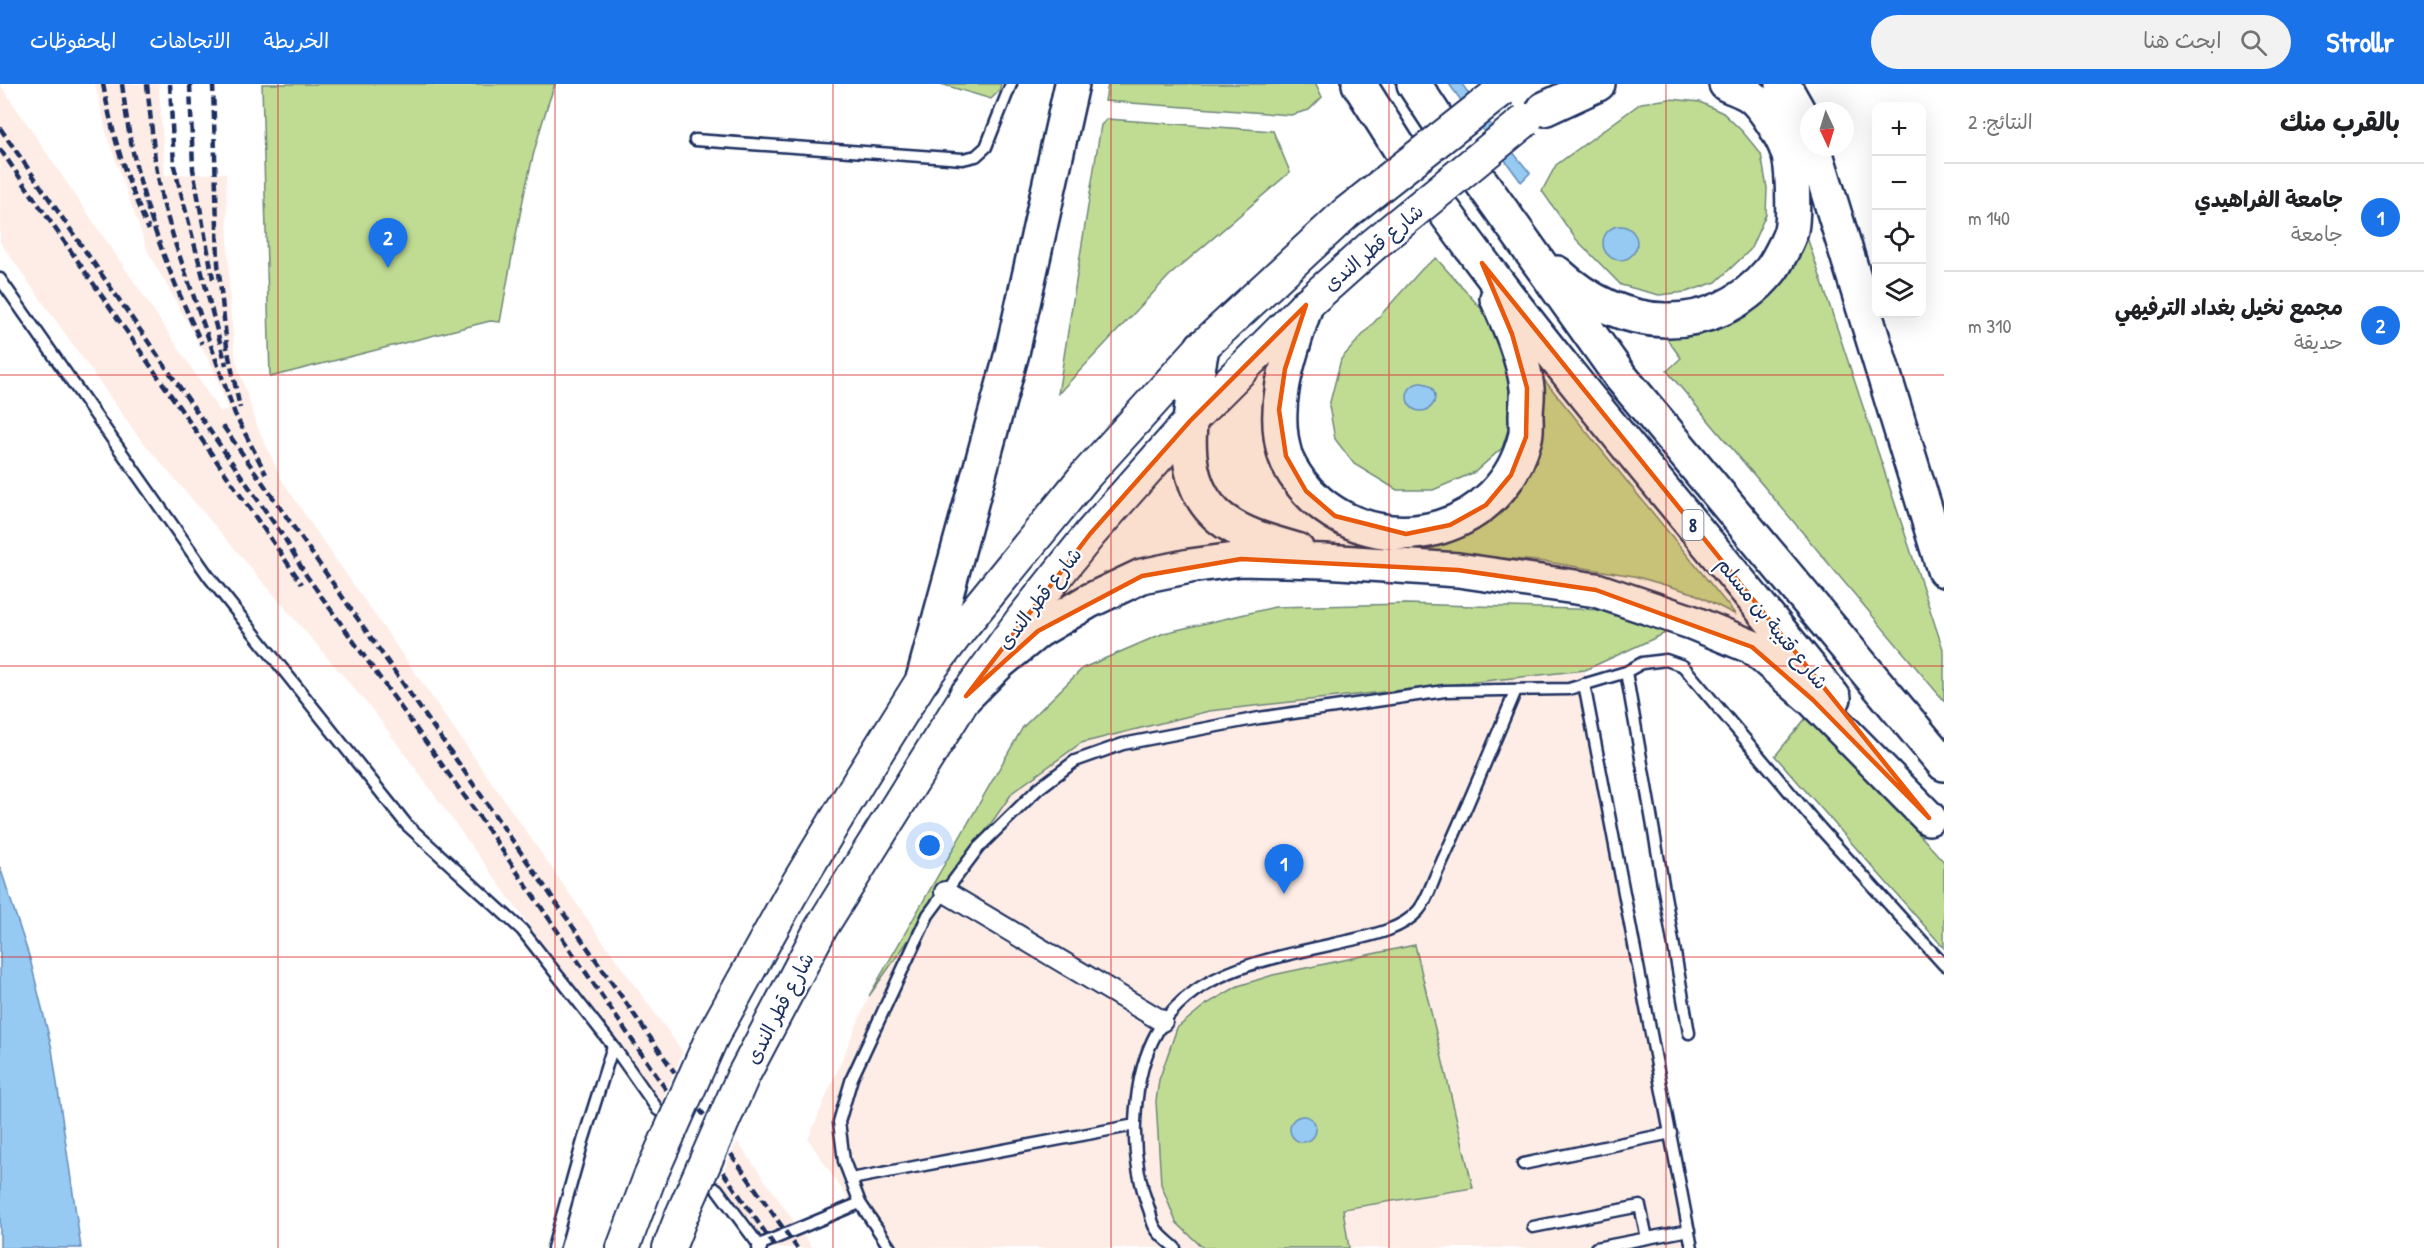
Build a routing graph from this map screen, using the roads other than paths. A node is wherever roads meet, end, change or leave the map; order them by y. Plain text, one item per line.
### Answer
1 (1011, 84) edge
2 (1072, 84) edge
3 (1359, 84) edge
4 (1414, 84) edge
5 (1581, 84) edge
6 (1598, 84) edge
7 (1726, 84) edge
8 (1783, 84) edge
9 (1799, 84) edge
10 (1506, 87) edge
11 (1803, 102) edge
12 (1535, 115) junction
13 (1800, 115) edge
14 (1437, 119) tunnel mouth
15 (695, 140) dead end
16 (1400, 149) tunnel mouth
17 (1817, 156) edge
18 (1482, 183) tunnel mouth
19 (1445, 212) tunnel mouth
20 (1522, 241) junction
21 (1482, 263) junction
22 (0, 279) edge
23 (1306, 305) junction
24 (1202, 347) junction
25 (1190, 421) junction
26 (1345, 562) junction
27 (1944, 570) edge
28 (1626, 672) junction
29 (923, 679) junction
30 (1584, 684) junction
31 (1516, 690) junction
32 (966, 696) junction
33 (1944, 764) edge
34 (1936, 827) edge
35 (945, 892) junction
36 (1944, 965) edge
37 (1162, 1021) junction
38 (1689, 1033) dead end
39 (613, 1046) junction
40 (658, 1110) dead end
41 (1135, 1125) junction
42 (1671, 1133) junction
43 (1523, 1164) dead end
44 (851, 1179) junction
45 (717, 1189) dead end
46 (860, 1203) junction
47 (1533, 1227) dead end
48 (1689, 1230) junction
49 (1647, 1238) junction
50 (759, 1247) edge
51 (553, 1248) edge
52 (623, 1248) edge
53 (669, 1248) edge
54 (890, 1248) edge
55 (1175, 1248) edge
56 (1596, 1248) edge
57 (1692, 1248) edge

1 - 15 lane
2 - 29 highway
3 - 16 highway
4 - 14 highway
5 - 12 main road, شارع قطر الندى
6 - 12 highway
7 - 20 highway
8 - 13 highway
9 - 11 highway
10 - 24 main road, شارع قطر الندى, bridge
12 - 23 main road, شارع قطر الندى, bridge
17 - 27 highway
18 - 20 highway, شارع قتيبة بن مسلم / 8
19 - 21 highway, شارع قتيبة بن مسلم / 8
20 - 33 highway, شارع قتيبة بن مسلم / 8
21 - 23 highway
21 - 34 highway, شارع قتيبة بن مسلم / 8
22 - 39 lane
23 - 25 main road, شارع قطر الندى
24 - 25 highway
24 - 29 main road, شارع قطر الندى
25 - 26 highway
25 - 32 main road, شارع قطر الندى
26 - 32 highway
26 - 34 highway
28 - 30 lane
28 - 36 lane
28 - 38 lane
29 - 52 main road, شارع قطر الندى, bridge
30 - 31 lane
30 - 42 lane
31 - 35 lane
31 - 37 lane
32 - 53 main road, شارع قطر الندى, bridge
35 - 37 street
35 - 44 lane
37 - 41 lane
39 - 40 lane
39 - 51 lane
41 - 44 lane
41 - 55 lane
42 - 43 lane
42 - 48 lane
44 - 46 lane
45 - 50 lane
46 - 50 lane
46 - 54 lane
47 - 49 lane
48 - 49 lane
48 - 57 lane
49 - 56 lane

